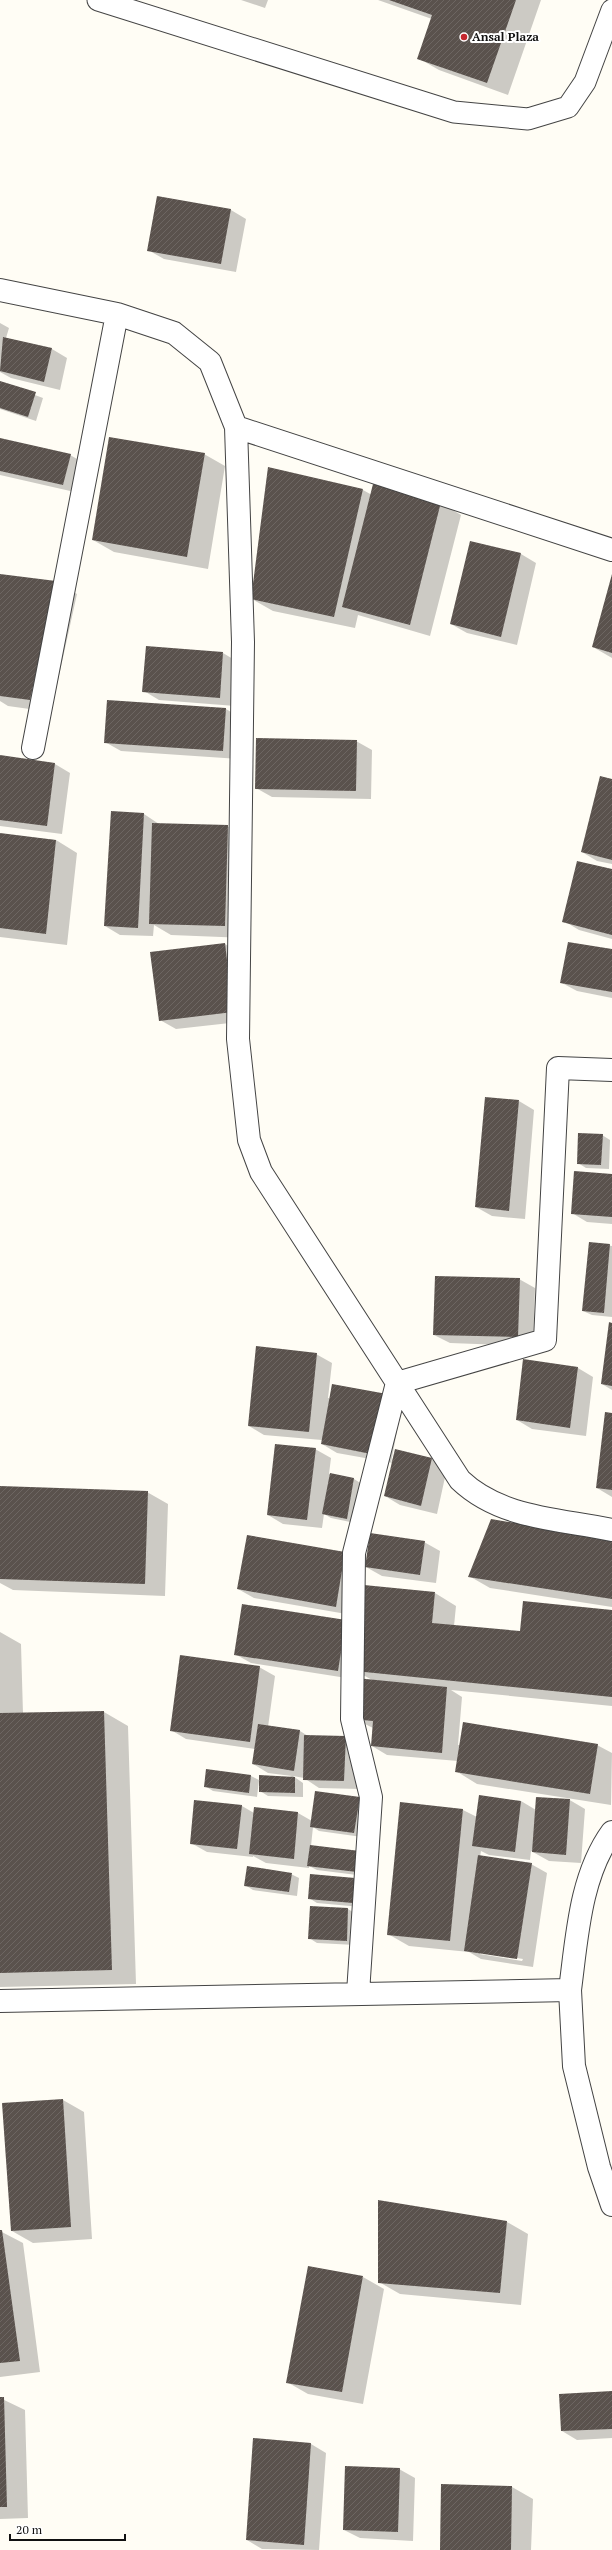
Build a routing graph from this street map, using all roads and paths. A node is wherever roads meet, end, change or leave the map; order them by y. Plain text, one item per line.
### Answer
1 (98, 0) edge
2 (612, 10) edge
3 (0, 290) edge
4 (117, 314) junction
5 (236, 427) junction
6 (612, 550) edge
7 (34, 748) dead end
8 (612, 1070) edge
9 (397, 1384) junction
10 (612, 1530) edge
11 (612, 1832) edge
12 (570, 1990) junction
13 (358, 1993) junction
14 (0, 2002) edge
15 (612, 2205) edge

1 - 2 lane
3 - 4 street
4 - 5 street
4 - 7 street
5 - 6 street
5 - 9 street
8 - 9 street
9 - 10 street
9 - 13 street
11 - 12 street
12 - 13 street
12 - 15 street
13 - 14 street

